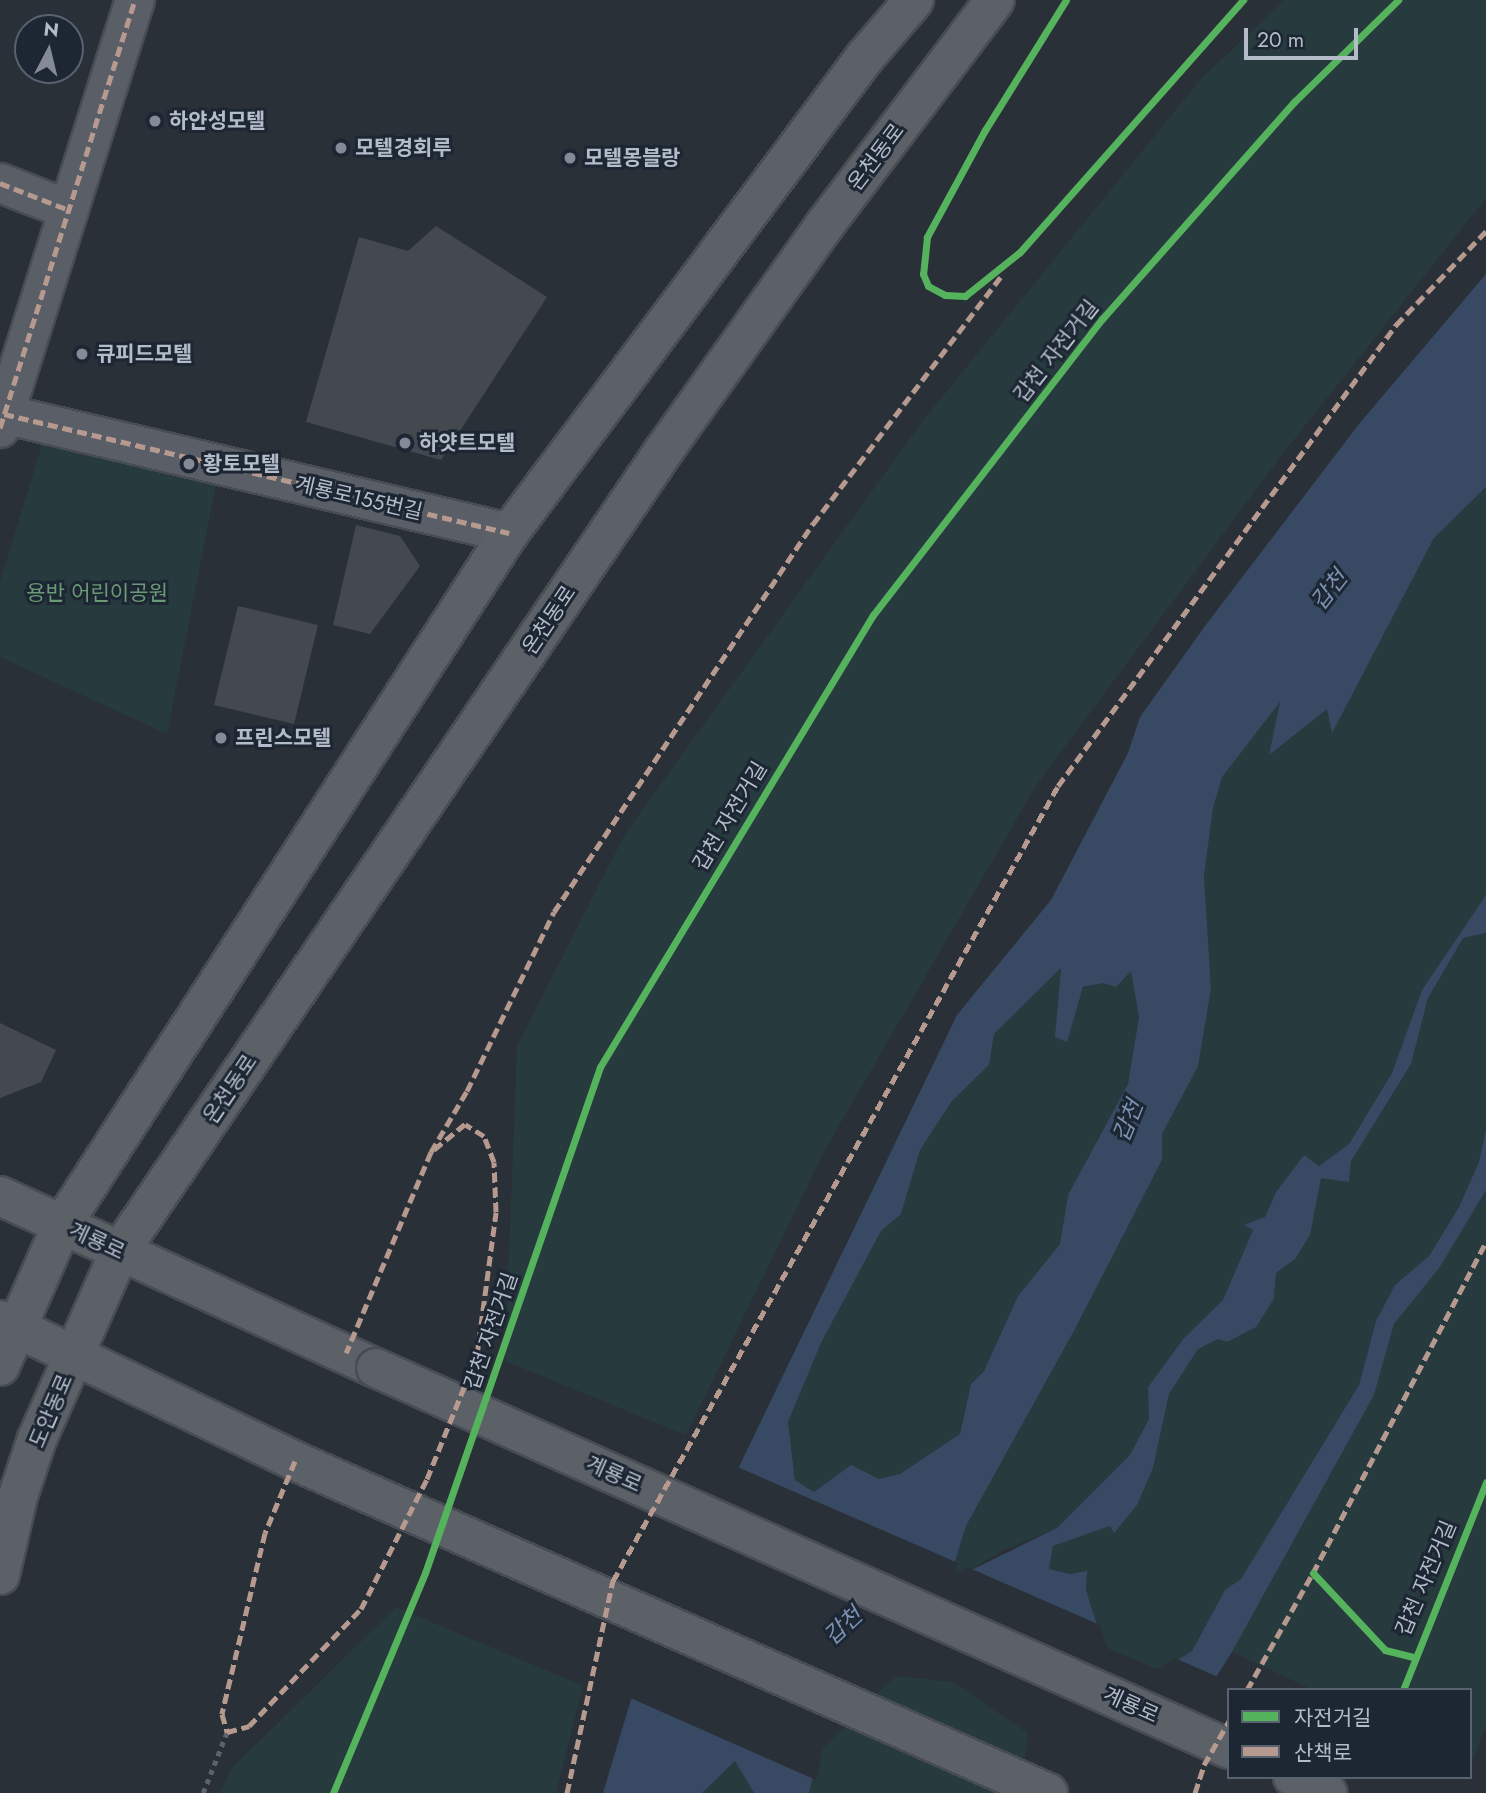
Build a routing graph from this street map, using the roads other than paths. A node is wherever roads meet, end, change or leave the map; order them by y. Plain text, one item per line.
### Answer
1 (135, 0) edge
2 (914, 0) edge
3 (995, 0) edge
4 (0, 183) edge
5 (69, 210) junction
6 (2, 421) edge
7 (509, 533) junction
8 (0, 1196) edge
9 (62, 1225) junction
10 (120, 1251) junction
11 (9, 1324) edge
12 (75, 1355) junction
13 (0, 1366) edge
14 (0, 1575) edge
15 (1227, 1748) edge
16 (1297, 1779) edge
17 (1048, 1793) edge
18 (1328, 1793) edge

1 - 5 street, 계룡로155번길
2 - 7 main road
3 - 10 main road, 온천동로
4 - 5 street
5 - 6 street, 계룡로155번길
6 - 7 street, 계룡로155번길
7 - 9 main road
8 - 9 main road, 계룡로
9 - 10 main road, 계룡로
9 - 11 main road
10 - 12 main road, 도안동로
10 - 15 main road, 계룡로, bridge
11 - 12 main road
11 - 13 main road
12 - 14 main road, 도안동로
12 - 17 main road
16 - 18 main road

